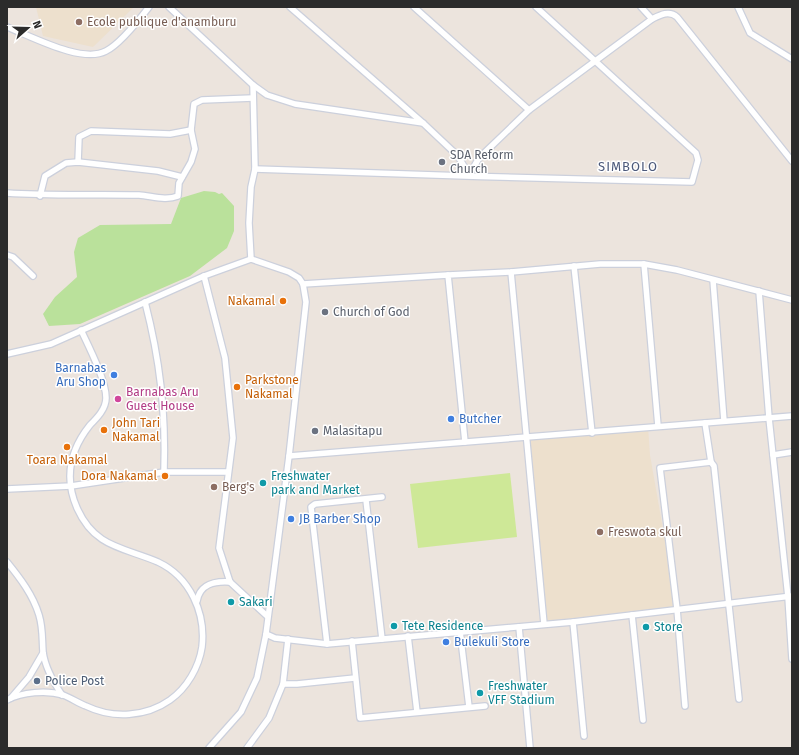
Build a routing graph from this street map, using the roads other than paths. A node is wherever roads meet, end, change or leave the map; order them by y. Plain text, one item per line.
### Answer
1 (149, 7) edge
2 (169, 7) edge
3 (290, 7) edge
4 (414, 7) edge
5 (536, 7) edge
6 (641, 7) edge
7 (738, 7) edge
8 (652, 19) junction
9 (7, 27) edge
10 (792, 59) edge
11 (597, 61) junction
12 (252, 85) junction
13 (253, 98) junction
14 (529, 110) junction
15 (423, 123) junction
16 (191, 130) junction
17 (792, 161) edge
18 (78, 162) junction
19 (255, 169) junction
20 (469, 175) junction
21 (182, 177) junction
22 (7, 193) edge
23 (40, 196) junction
24 (7, 255) edge
25 (252, 259) junction
26 (644, 264) junction
27 (574, 266) junction
28 (511, 272) junction
29 (448, 275) junction
30 (33, 276) dead end
31 (204, 276) junction
32 (714, 280) junction
33 (303, 284) junction
34 (759, 291) junction
35 (792, 300) edge
36 (145, 302) junction
37 (81, 330) junction
38 (7, 354) edge
39 (792, 416) edge
40 (769, 418) junction
41 (724, 421) junction
42 (706, 423) junction
43 (658, 426) junction
44 (592, 433) junction
45 (528, 437) junction
46 (465, 442) junction
47 (792, 452) edge
48 (773, 455) junction
49 (289, 456) junction
50 (711, 462) junction
51 (164, 472) junction
52 (228, 472) junction
53 (71, 486) junction
54 (7, 489) edge
55 (382, 498) dead end
56 (366, 500) junction
57 (7, 562) edge
58 (230, 582) junction
59 (790, 596) edge
60 (197, 601) junction
61 (730, 603) junction
62 (677, 610) junction
63 (632, 615) junction
64 (267, 616) junction
65 (573, 622) junction
66 (544, 624) junction
67 (519, 627) junction
68 (460, 631) junction
69 (266, 634) junction
70 (408, 636) junction
71 (288, 639) junction
72 (382, 639) junction
73 (352, 641) junction
74 (326, 644) junction
75 (43, 653) junction
76 (792, 659) edge
77 (355, 678) junction
78 (283, 684) junction
79 (62, 695) junction
80 (9, 699) edge
81 (739, 699) dead end
82 (485, 706) dead end
83 (685, 706) dead end
84 (469, 707) junction
85 (416, 712) junction
86 (643, 720) dead end
87 (584, 736) dead end
88 (210, 748) edge
89 (247, 748) edge
90 (530, 748) edge

1 - 9 street
2 - 12 street
3 - 15 street
4 - 14 street
5 - 11 street
6 - 8 street
7 - 10 street
8 - 11 street
8 - 17 street
11 - 14 street
11 - 20 street
12 - 13 street
12 - 15 street
13 - 16 street
13 - 19 street
14 - 20 street
15 - 20 street
16 - 18 street
16 - 21 street
18 - 21 street
18 - 23 street
19 - 20 street
19 - 25 street
21 - 23 street
22 - 23 street
24 - 30 street
25 - 31 street
25 - 33 street
26 - 27 street
26 - 32 street
26 - 43 street
27 - 28 street
27 - 44 street
28 - 29 street
28 - 45 street
29 - 33 street
29 - 46 street
31 - 36 street
31 - 52 street
32 - 34 street
32 - 41 street
33 - 49 street
34 - 35 street
34 - 40 street
36 - 37 street
36 - 51 street
37 - 38 street
37 - 53 street
39 - 40 street
40 - 41 street
40 - 48 street
41 - 42 street
42 - 43 street
42 - 50 street
43 - 44 street
44 - 45 street
45 - 46 street
45 - 66 street
46 - 49 street
47 - 48 street
48 - 59 street
49 - 64 street
50 - 61 street
50 - 62 street
51 - 52 street
51 - 53 street
52 - 58 street
53 - 54 street
53 - 60 street
55 - 56 street
56 - 72 street
56 - 74 street
57 - 75 street
58 - 60 street
58 - 64 street
59 - 61 street
59 - 76 street
60 - 79 street
61 - 62 street
61 - 81 street
62 - 63 street
62 - 83 street
63 - 65 street
63 - 86 street
64 - 69 street
65 - 66 street
65 - 87 street
66 - 67 street
67 - 68 street
67 - 90 street
68 - 70 street
68 - 84 street
69 - 71 street
69 - 88 street
70 - 72 street
70 - 85 street
71 - 74 street
71 - 78 street
72 - 73 street
73 - 74 street
73 - 77 street
75 - 79 street
75 - 80 street
77 - 78 street
77 - 85 street
78 - 89 street
79 - 80 street
82 - 84 street
84 - 85 street

